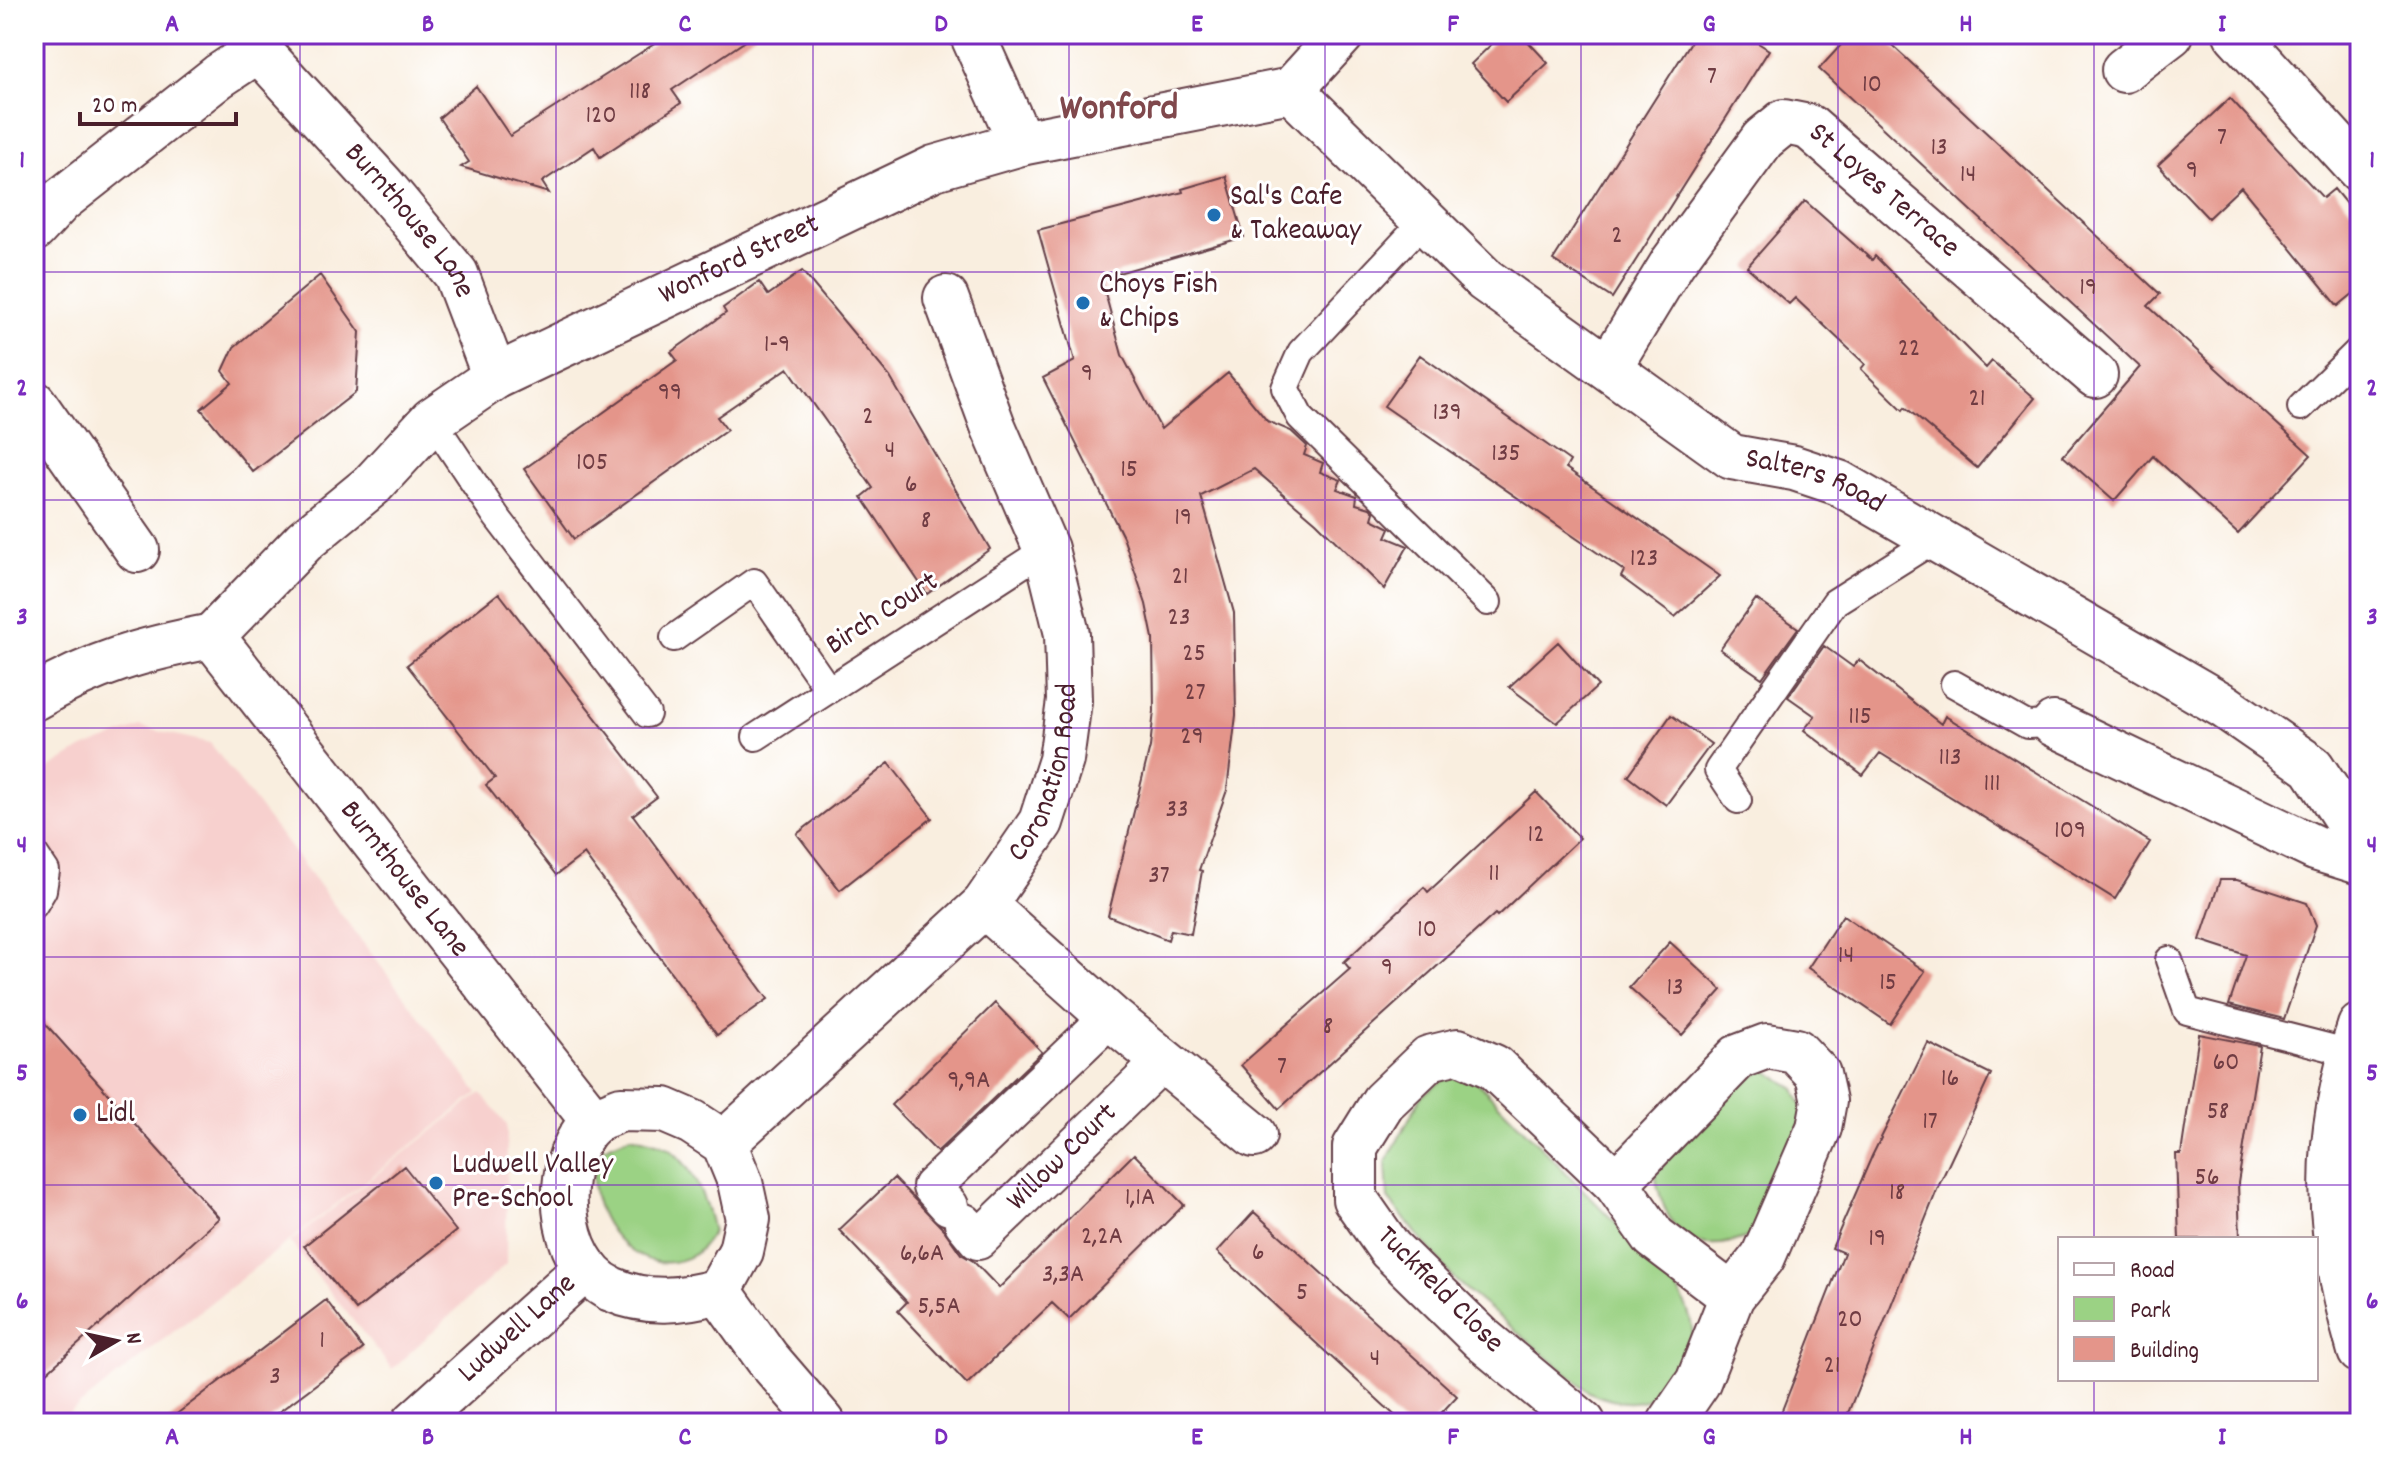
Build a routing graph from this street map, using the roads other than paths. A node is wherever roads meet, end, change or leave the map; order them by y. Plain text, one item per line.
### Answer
1 (972, 34) edge
2 (1342, 34) edge
3 (2171, 34) edge
4 (2236, 34) edge
5 (250, 43) edge
6 (2124, 70) dead end
7 (1291, 90) junction
8 (1021, 143) junction
9 (2360, 170) edge
10 (1423, 222) junction
11 (34, 229) edge
12 (946, 298) dead end
13 (2360, 349) edge
14 (1609, 367) junction
15 (2095, 375) dead end
16 (495, 377) junction
17 (34, 403) edge
18 (2301, 407) dead end
19 (432, 420) junction
20 (1935, 539) junction
21 (1046, 549) junction
22 (137, 550) dead end
23 (1488, 602) dead end
24 (212, 636) junction
25 (674, 638) dead end
26 (1954, 684) dead end
27 (828, 689) junction
28 (34, 698) edge
29 (647, 714) dead end
30 (2054, 724) joint
31 (756, 737) dead end
32 (1738, 800) dead end
33 (2360, 840) edge
34 (34, 853) edge
35 (2360, 862) edge
36 (34, 905) edge
37 (984, 905) junction
38 (2169, 960) dead end
39 (1110, 1017) junction
40 (2355, 1040) edge
41 (1163, 1061) junction
42 (594, 1122) junction
43 (1254, 1135) dead end
44 (724, 1143) junction
45 (1616, 1183) junction
46 (586, 1268) junction
47 (719, 1291) junction
48 (1732, 1296) junction
49 (2360, 1351) edge
50 (414, 1423) edge
51 (823, 1423) edge
52 (1583, 1423) edge
53 (1670, 1423) edge

1 - 8 street
2 - 7 street
3 - 6 street
4 - 9 street
5 - 11 street, Burnthouse Lane
5 - 16 street, Burnthouse Lane
7 - 8 street, Wonford Street
7 - 10 street, Salters Road
8 - 16 street, Wonford Street
10 - 14 street, Salters Road
10 - 23 lane
12 - 21 street, Coronation Road
13 - 18 lane
14 - 15 street, St Loyes Terrace
14 - 20 street, Salters Road
16 - 19 street, Wonford Street
17 - 22 street
19 - 24 street, Wonford Street
19 - 29 lane
20 - 32 lane
20 - 33 street, Salters Road
21 - 27 lane, Birch Court
21 - 37 street, Coronation Road
24 - 28 street
24 - 42 street, Burnthouse Lane
25 - 27 lane
26 - 30 lane
27 - 31 lane, Birch Court
30 - 35 street
34 - 36 lane
37 - 39 street
37 - 44 street, Coronation Road
38 - 40 lane
39 - 41 street
39 - 41 street, Willow Court
40 - 49 street
41 - 43 street
42 - 44 street
42 - 46 street
44 - 47 street
45 - 48 street, Tuckfield Close
45 - 48 street
45 - 52 street, Tuckfield Close
46 - 47 street
46 - 50 street, Ludwell Lane
47 - 51 street
48 - 53 street

